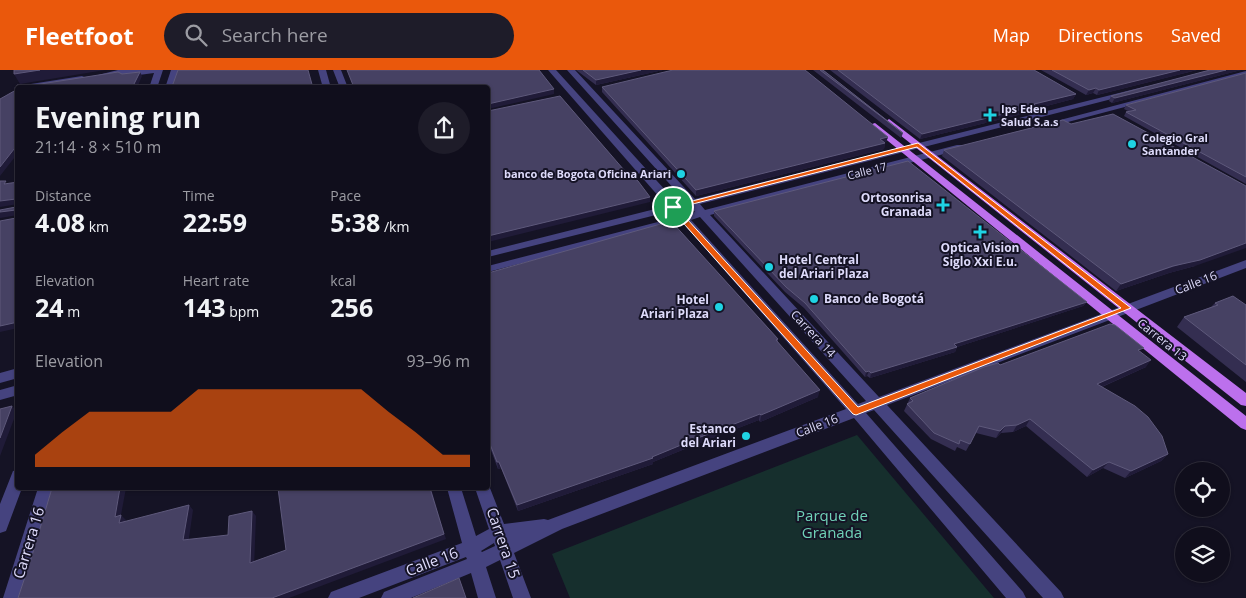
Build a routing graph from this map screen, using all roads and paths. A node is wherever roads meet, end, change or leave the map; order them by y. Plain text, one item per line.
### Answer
1 (132, 70) edge
2 (159, 70) edge
3 (175, 70) edge
4 (322, 70) edge
5 (337, 70) edge
6 (572, 71) edge
7 (554, 73) edge
8 (1246, 74) edge
9 (45, 85) edge
10 (64, 85) edge
11 (154, 85) edge
12 (170, 85) edge
13 (326, 85) edge
14 (343, 85) edge
15 (1156, 85) edge
16 (592, 87) junction
17 (566, 93) junction
18 (1087, 97) junction
19 (1113, 111) junction
20 (881, 116) edge
21 (864, 118) edge
22 (1036, 128) edge
23 (918, 145) junction
24 (969, 145) edge
25 (902, 149) junction
26 (931, 155) junction
27 (915, 159) junction
28 (692, 202) junction
29 (673, 207) junction
30 (703, 214) junction
31 (683, 219) junction
32 (490, 253) edge
33 (1246, 264) edge
34 (490, 268) edge
35 (1127, 308) junction
36 (1110, 315) junction
37 (15, 374) edge
38 (0, 378) edge
39 (15, 391) edge
40 (0, 395) edge
41 (1246, 401) edge
42 (876, 403) junction
43 (856, 411) junction
44 (1246, 424) edge
45 (15, 484) edge
46 (45, 490) edge
47 (455, 490) edge
48 (484, 490) edge
49 (556, 524) junction
50 (0, 526) edge
51 (499, 532) junction
52 (505, 549) junction
53 (475, 555) junction
54 (12, 598) edge
55 (337, 598) edge
56 (390, 598) edge
57 (487, 598) edge
58 (522, 598) edge
59 (1017, 598) edge
60 (1055, 598) edge

1 - 9 street
2 - 10 street
2 - 11 street
3 - 12 street
4 - 13 street
5 - 14 street
6 - 7 street
6 - 16 street, Carrera 14
7 - 17 street, Carrera 14
8 - 19 street
15 - 18 street, Calle 17
16 - 17 street
16 - 28 street, Carrera 14
17 - 29 street, Carrera 14
18 - 19 street
18 - 23 street, Calle 17
19 - 22 street
20 - 23 main road, Carrera 13
21 - 25 main road, Carrera 13
23 - 25 street, Calle 17
23 - 26 main road, Carrera 13
24 - 26 street, Calle 17
25 - 27 main road, Carrera 13
25 - 28 street, Calle 17
26 - 27 street, Calle 17
26 - 35 main road, Carrera 13
27 - 30 street, Calle 17
27 - 36 main road, Carrera 13
28 - 29 street, Calle 17
28 - 30 street, Carrera 14
29 - 31 street, Carrera 14
29 - 32 street, Calle 17
30 - 31 street, Calle 17
30 - 42 street, Carrera 14
31 - 34 street, Calle 17
31 - 43 street, Carrera 14
33 - 35 street, Calle 16
35 - 36 street, Calle 16
35 - 41 main road, Carrera 13
36 - 42 street, Calle 16
36 - 44 main road, Carrera 13
37 - 38 street
39 - 40 street
42 - 43 street, Calle 16
42 - 60 street, Carrera 14
43 - 49 street, Calle 16
43 - 59 street, Carrera 14
45 - 50 street
46 - 54 street, Carrera 16
47 - 53 street
48 - 51 street, Carrera 15
49 - 51 street, Calle 16
49 - 52 street, Calle 16
51 - 52 street, Carrera 15
51 - 53 street, Calle 16
52 - 53 street, Calle 16
52 - 58 street, Carrera 15
53 - 55 street, Calle 16
53 - 56 street, Calle 16
53 - 57 street

